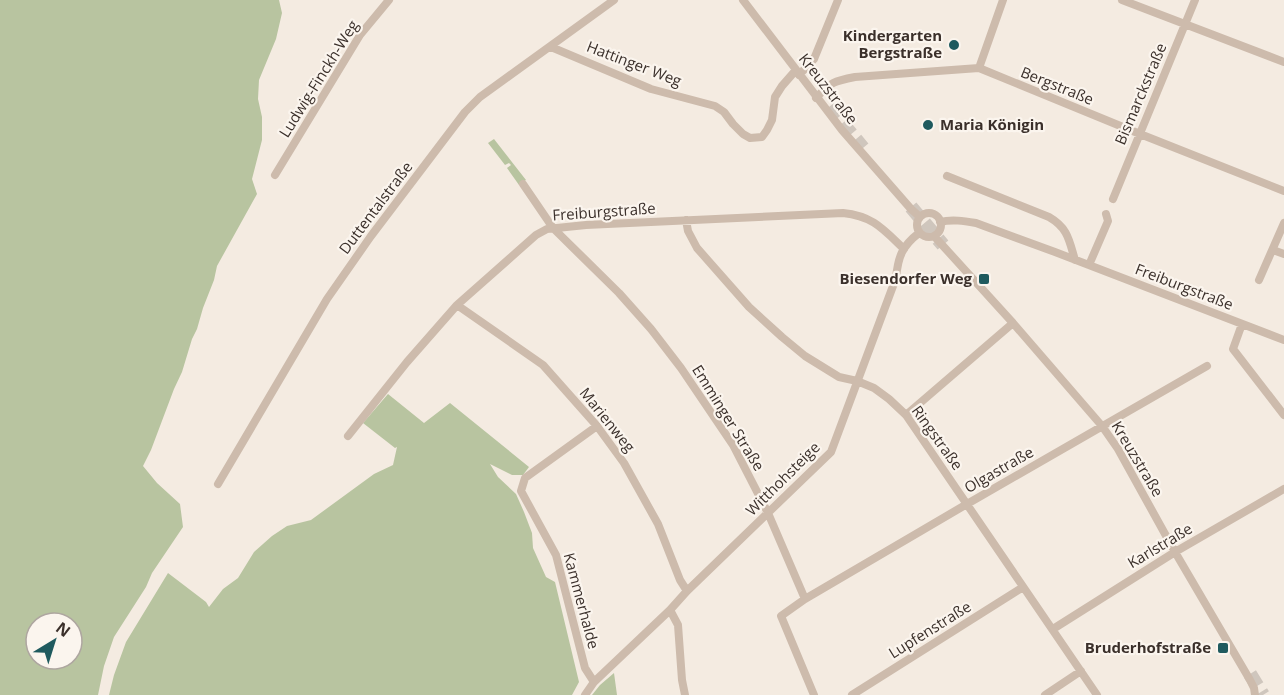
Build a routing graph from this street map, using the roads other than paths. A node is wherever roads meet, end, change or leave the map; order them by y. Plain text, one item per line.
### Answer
1 (389, 0) edge
2 (614, 0) edge
3 (743, 0) edge
4 (838, 0) edge
5 (1003, 0) edge
6 (1122, 0) edge
7 (1195, 0) edge
8 (1185, 24) junction
9 (551, 47) junction
10 (1284, 62) edge
11 (979, 68) junction
12 (797, 72) junction
13 (816, 98) junction
14 (1140, 134) junction
15 (275, 175) dead end
16 (947, 176) dead end
17 (522, 184) dead end
18 (1284, 191) edge
19 (1113, 199) dead end
20 (1106, 214) dead end
21 (920, 217) junction
22 (686, 220) junction
23 (940, 222) junction
24 (1284, 223) edge
25 (553, 228) junction
26 (919, 232) junction
27 (934, 236) junction
28 (904, 249) junction
29 (1273, 250) junction
30 (1284, 254) edge
31 (1075, 260) junction
32 (1089, 265) junction
33 (1258, 280) dead end
34 (456, 304) junction
35 (1013, 323) junction
36 (1242, 324) junction
37 (1284, 340) edge
38 (1207, 366) dead end
39 (857, 381) junction
40 (906, 415) junction
41 (1284, 415) edge
42 (597, 426) junction
43 (1102, 426) junction
44 (348, 436) dead end
45 (218, 484) dead end
46 (1284, 489) edge
47 (967, 504) junction
48 (768, 513) junction
49 (1175, 552) junction
50 (1023, 587) junction
51 (687, 591) junction
52 (805, 599) junction
53 (670, 610) junction
54 (1053, 629) junction
55 (1081, 671) junction
56 (594, 682) junction
57 (585, 695) edge
58 (685, 695) edge
59 (814, 695) edge
60 (852, 695) edge
61 (1045, 695) edge
62 (1097, 695) edge
63 (1255, 695) edge

1 - 15 street, Ludwig-Finckh-Weg
2 - 9 street, Duttentalstraße
3 - 12 street, Kreuzstraße
4 - 12 street
5 - 11 street
6 - 8 street
7 - 8 street, Bismarckstraße
8 - 10 street
8 - 14 street, Bismarckstraße
9 - 12 street, Hattinger Weg
9 - 45 street, Duttentalstraße
11 - 13 street, Bergstraße
11 - 14 street, Bergstraße
12 - 13 street, Kreuzstraße
13 - 21 street, Kreuzstraße
14 - 18 street, Bergstraße
14 - 19 street, Bismarckstraße
16 - 31 street
17 - 25 street, Emminger Straße
20 - 32 street
21 - 23 street
21 - 26 street
22 - 25 street, Freiburgstraße
22 - 28 street, Freiburgstraße
22 - 39 street, Ringstraße
23 - 27 street
23 - 31 street, Freiburgstraße
24 - 29 street
25 - 34 street, Freiburgstraße
25 - 48 street, Emminger Straße
26 - 27 street
26 - 28 street, Witthohsteige
27 - 35 street, Kreuzstraße
28 - 39 street, Witthohsteige
29 - 30 street
29 - 33 street
31 - 32 street, Freiburgstraße
32 - 36 street, Freiburgstraße
34 - 42 street, Marienweg
34 - 44 street, Freiburgstraße
35 - 40 street
35 - 43 street, Kreuzstraße
36 - 37 street, Freiburgstraße
36 - 41 street
38 - 43 street, Olgastraße
39 - 40 street, Ringstraße
39 - 48 street, Witthohsteige
40 - 47 street, Ringstraße
42 - 51 street, Marienweg
42 - 56 street, Kammerhalde
43 - 47 street, Olgastraße
43 - 49 street, Kreuzstraße
46 - 49 street, Karlstraße
47 - 50 street, Ringstraße
47 - 52 street, Olgastraße
48 - 51 street, Witthohsteige
48 - 52 street, Emminger Straße
49 - 54 street, Karlstraße
49 - 63 street, Kreuzstraße
50 - 54 street, Ringstraße
50 - 60 street, Lupfenstraße
51 - 53 street, Witthohsteige
52 - 59 street
53 - 56 street, Witthohsteige
53 - 58 street
54 - 55 street, Ringstraße
55 - 61 street
55 - 62 street, Ringstraße
56 - 57 street, Witthohsteige

